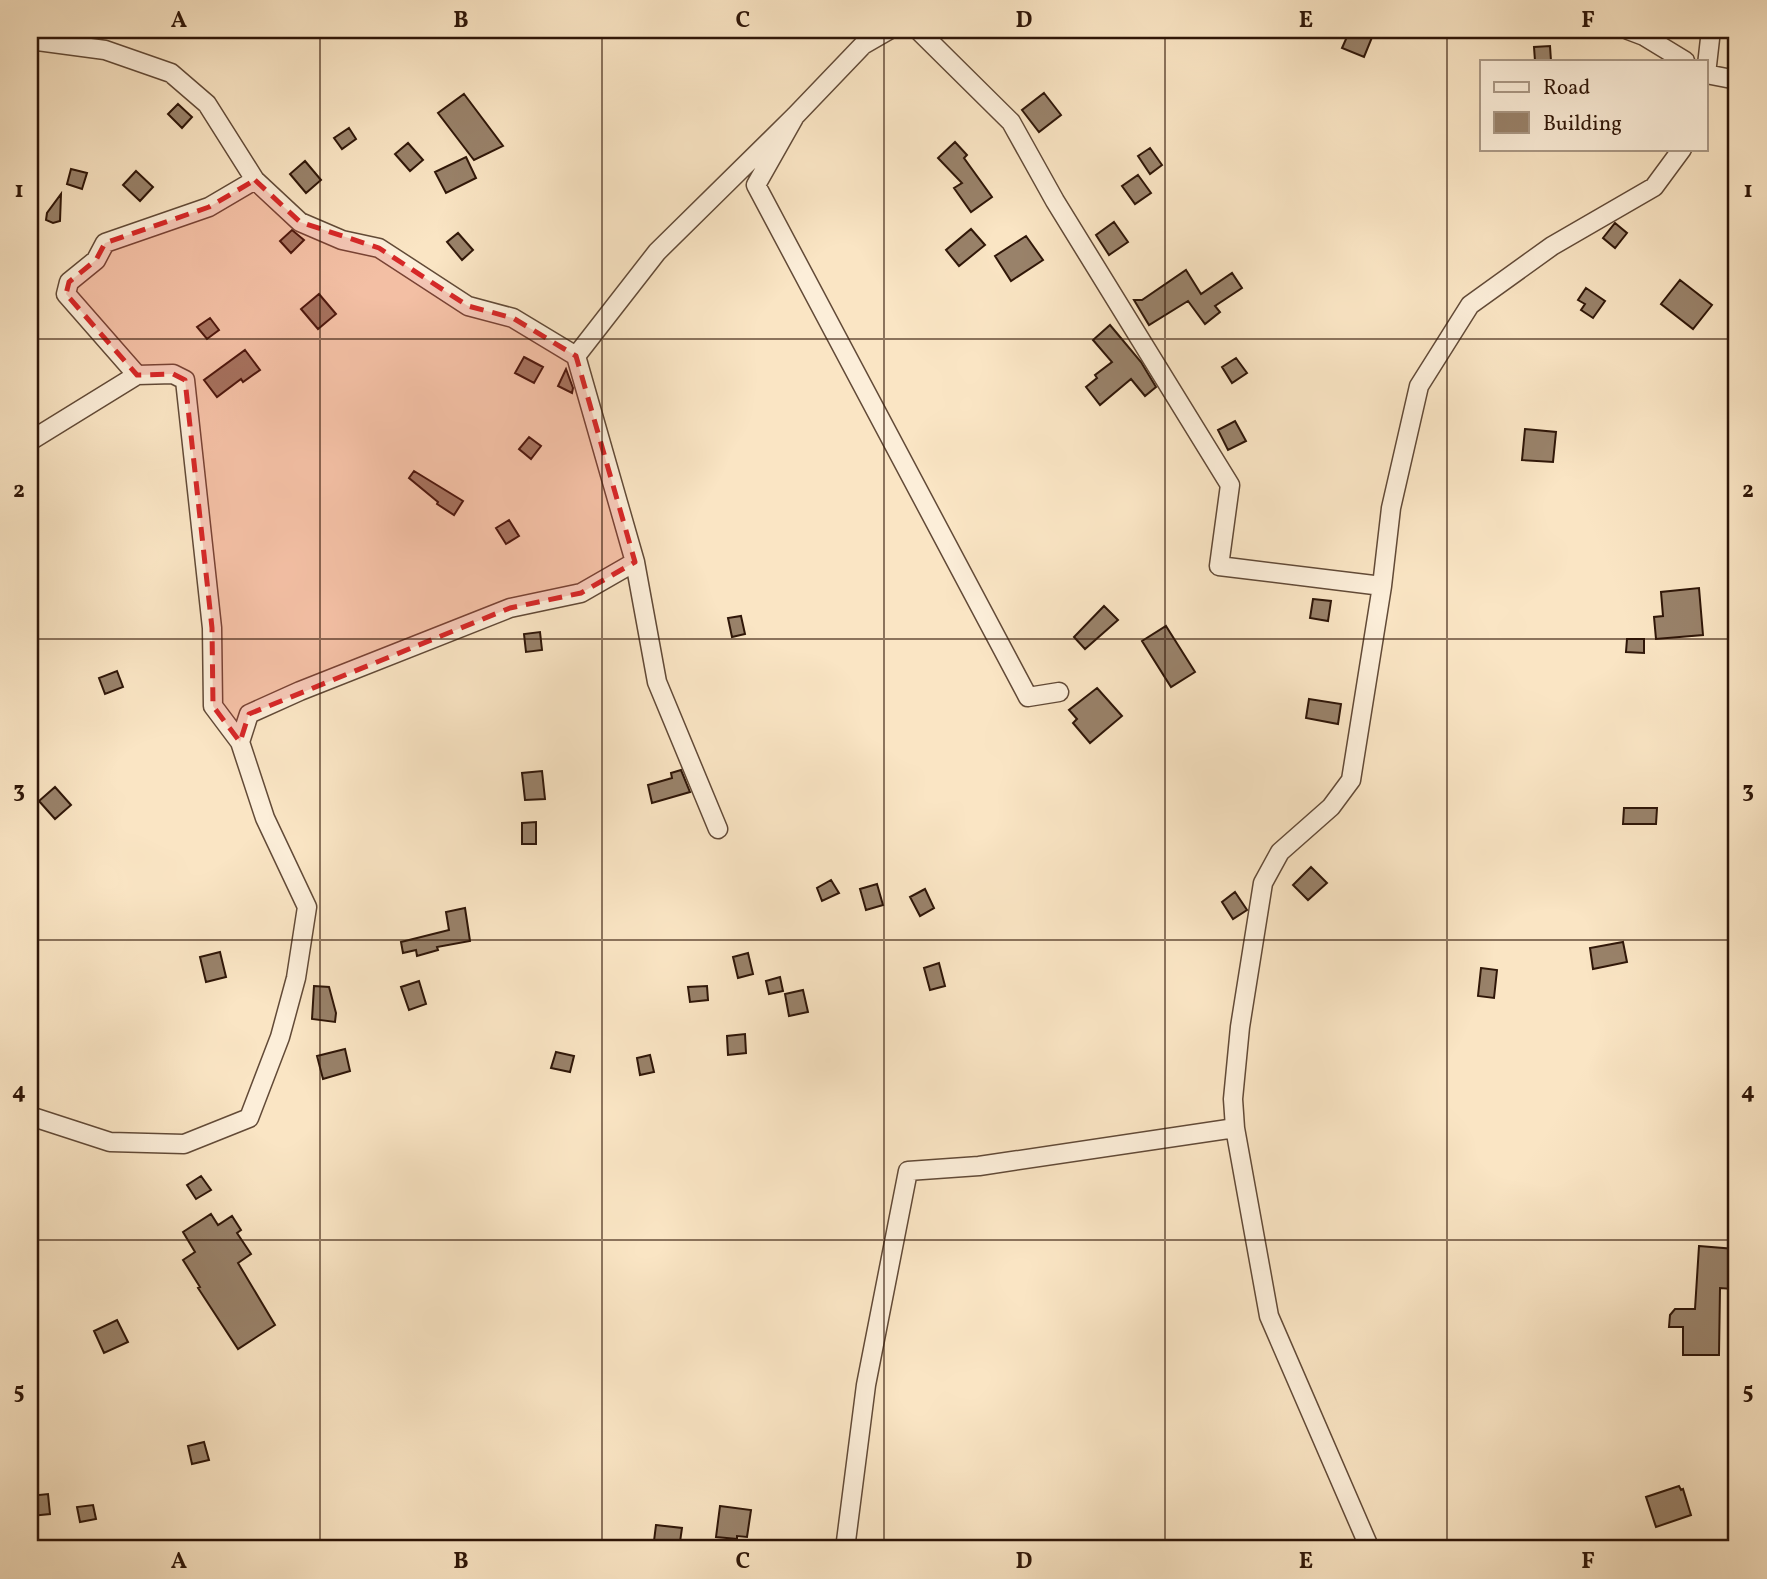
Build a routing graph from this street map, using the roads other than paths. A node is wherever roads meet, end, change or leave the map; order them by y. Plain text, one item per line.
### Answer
1 (889, 30) edge
2 (918, 30) edge
3 (1628, 30) edge
4 (1711, 30) edge
5 (30, 40) edge
6 (1683, 60) edge
7 (1708, 60) edge
8 (1708, 74) edge
9 (1737, 80) edge
10 (795, 116) junction
11 (1681, 150) edge
12 (255, 180) junction
13 (576, 356) junction
14 (137, 375) junction
15 (30, 441) edge
16 (635, 562) junction
17 (1381, 586) junction
18 (1059, 692) dead end
19 (240, 742) junction
20 (718, 830) dead end
21 (30, 1116) edge
22 (1235, 1128) junction
23 (845, 1549) edge
24 (1370, 1549) edge

1 - 10 street
2 - 17 street
3 - 6 street
4 - 7 street
5 - 12 street
8 - 9 street
10 - 13 street
10 - 18 street
11 - 17 street
12 - 13 street
12 - 14 street
13 - 16 street
14 - 15 street
14 - 19 street
16 - 19 street
16 - 20 street
17 - 22 street
19 - 21 street
22 - 23 street
22 - 24 street

